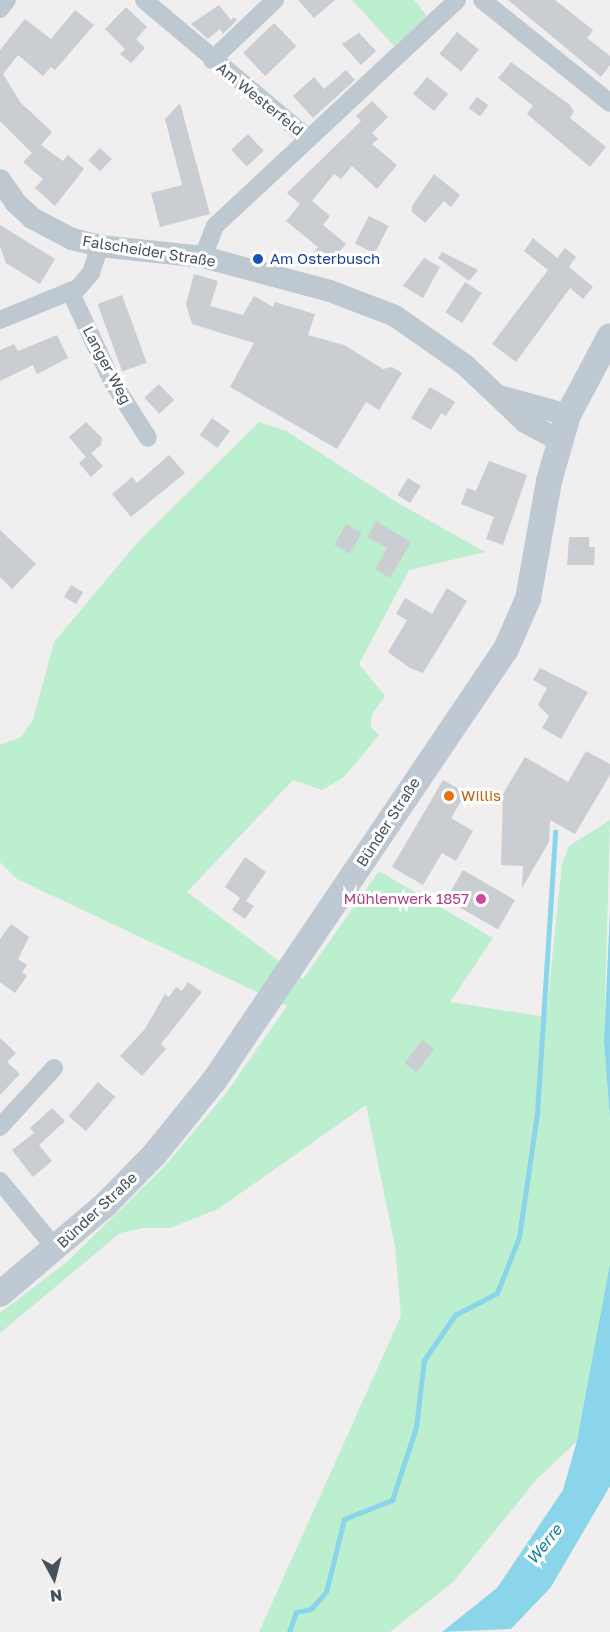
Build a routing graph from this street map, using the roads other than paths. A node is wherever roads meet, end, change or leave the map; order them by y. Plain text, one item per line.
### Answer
1 (7, 0) edge
2 (144, 0) edge
3 (275, 0) edge
4 (457, 0) edge
5 (482, 0) edge
6 (0, 9) edge
7 (212, 60) junction
8 (610, 103) edge
9 (308, 138) junction
10 (0, 180) edge
11 (100, 246) junction
12 (202, 257) junction
13 (70, 291) junction
14 (0, 320) edge
15 (610, 336) edge
16 (503, 397) junction
17 (568, 415) junction
18 (148, 438) dead end
19 (560, 441) junction
20 (54, 1068) dead end
21 (0, 1127) edge
22 (0, 1181) edge
23 (56, 1249) junction
24 (0, 1294) edge

1 - 6 street
2 - 7 street, Am Westerfeld
3 - 7 street, Am Westerfeld
4 - 9 street
5 - 8 street
7 - 9 street, Am Westerfeld
9 - 12 street
10 - 11 street, Falscheider Straße
11 - 12 street, Falscheider Straße
11 - 13 street
12 - 16 street, Falscheider Straße
13 - 14 street
13 - 18 street, Langer Weg
15 - 17 main road, Bünder Straße
16 - 17 street, Falscheider Straße
16 - 19 street, Falscheider Straße
17 - 19 main road, Bünder Straße
19 - 23 main road, Bünder Straße
20 - 21 street
22 - 23 street
23 - 24 main road, Bünder Straße

